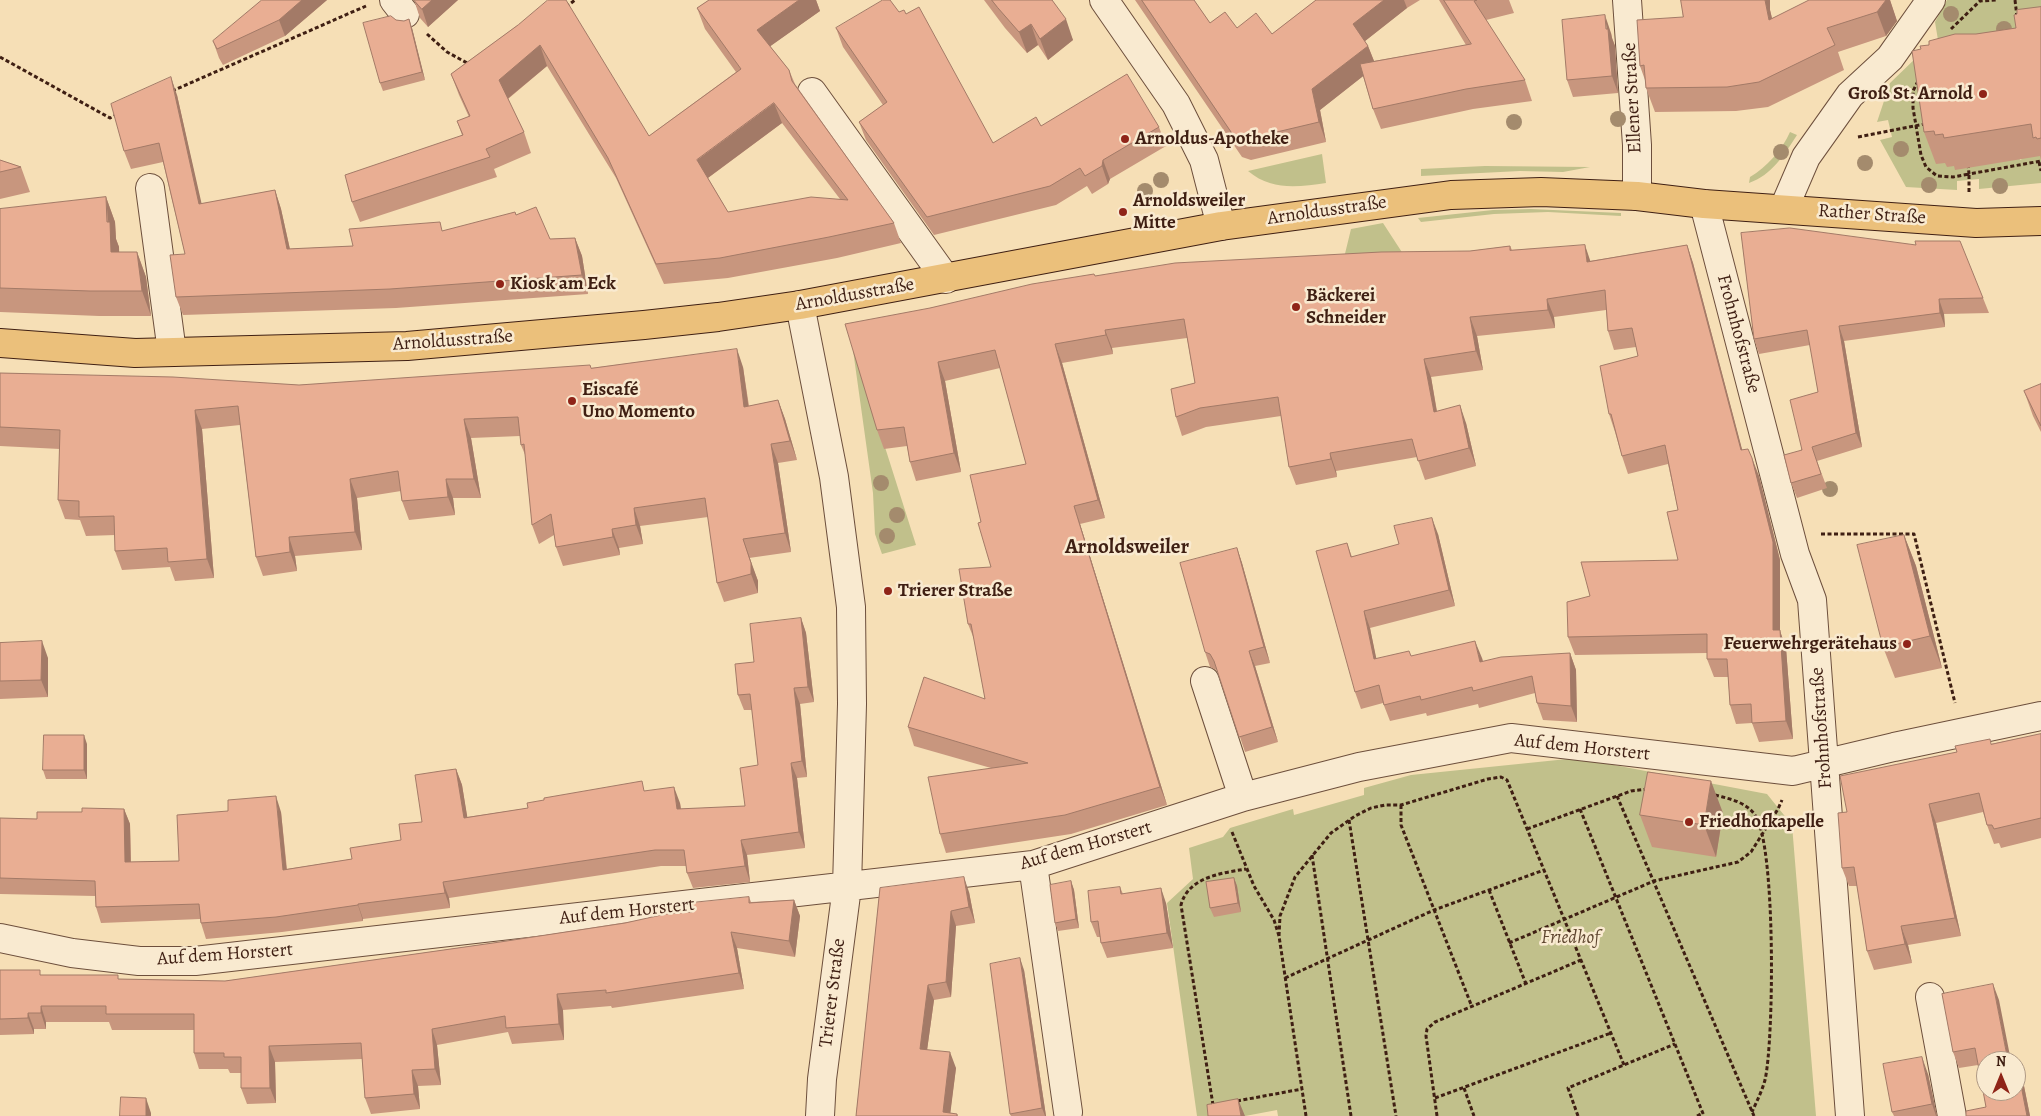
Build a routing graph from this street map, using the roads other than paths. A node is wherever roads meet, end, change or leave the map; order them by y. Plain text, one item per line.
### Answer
1 (1104, 0) edge
2 (1627, 0) edge
3 (1931, 0) edge
4 (812, 92) dead end
5 (150, 188) dead end
6 (1636, 196) junction
7 (1704, 204) junction
8 (1784, 208) junction
9 (2041, 221) edge
10 (1221, 226) junction
11 (946, 279) junction
12 (800, 305) junction
13 (0, 344) edge
14 (172, 352) junction
15 (1205, 681) dead end
16 (2041, 716) edge
17 (1824, 763) junction
18 (1243, 797) junction
19 (1033, 865) junction
20 (847, 887) junction
21 (0, 938) edge
22 (1930, 997) dead end
23 (1068, 1112) dead end
24 (820, 1116) edge
25 (1850, 1116) edge
26 (1952, 1116) edge

1 - 10 street
2 - 6 street, Ellener Straße
3 - 8 street
4 - 11 street
5 - 14 street
6 - 7 main road, Arnoldusstraße
6 - 10 main road, Arnoldusstraße
7 - 8 main road, Rather Straße
7 - 17 street, Frohnhofstraße
8 - 9 main road, Rather Straße
10 - 11 main road, Arnoldusstraße
11 - 12 main road, Arnoldusstraße
12 - 14 main road, Arnoldusstraße
12 - 20 street, Trierer Straße
13 - 14 main road, Arnoldusstraße
15 - 18 street
16 - 17 street, Auf dem Horstert
17 - 18 street, Auf dem Horstert
17 - 25 street, Frohnhofstraße
18 - 19 street, Auf dem Horstert
19 - 20 street, Auf dem Horstert
19 - 23 street
20 - 21 street, Auf dem Horstert
20 - 24 street, Trierer Straße
22 - 26 street

